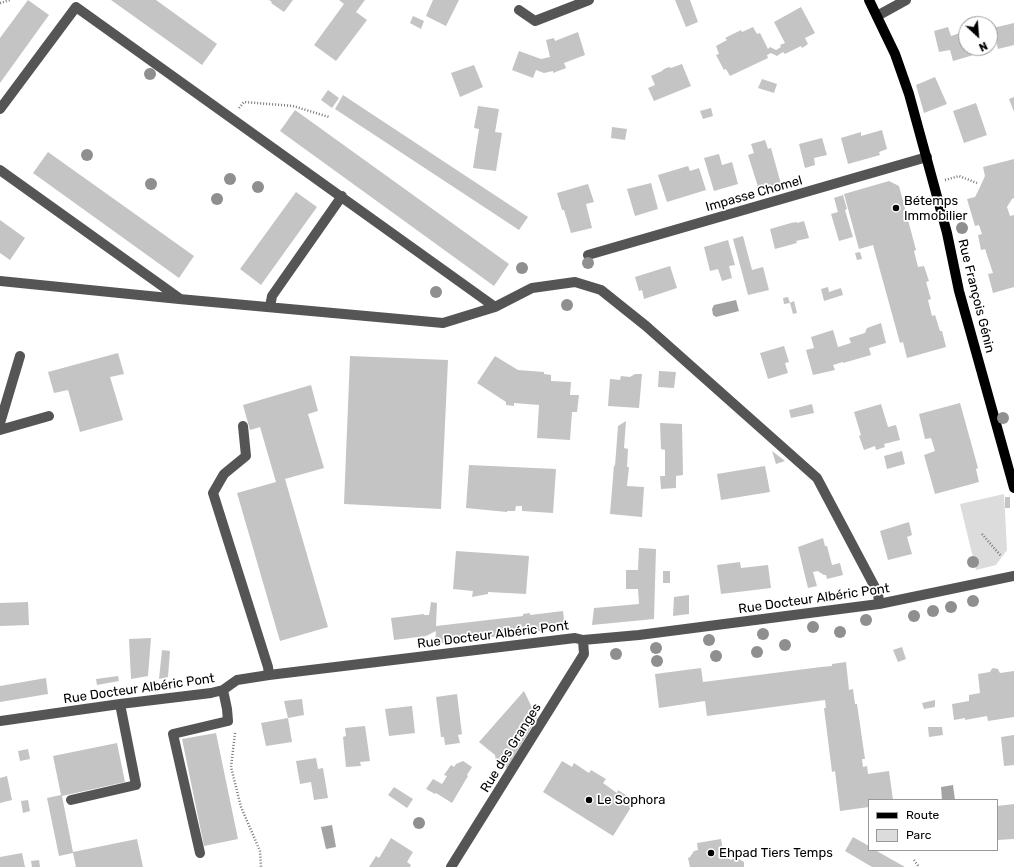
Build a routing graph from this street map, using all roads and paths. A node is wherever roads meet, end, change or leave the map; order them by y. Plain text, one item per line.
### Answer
1 (10, 0) edge
2 (589, 0) edge
3 (869, 0) edge
4 (906, 0) edge
5 (0, 3) edge
6 (519, 10) dead end
7 (877, 16) junction
8 (0, 109) edge
9 (231, 117) junction
10 (329, 117) dead end
11 (927, 157) junction
12 (0, 170) edge
13 (941, 181) dead end
14 (977, 183) dead end
15 (342, 196) junction
16 (588, 255) dead end
17 (0, 281) edge
18 (180, 299) junction
19 (270, 307) junction
20 (495, 307) junction
21 (20, 356) dead end
22 (49, 416) dead end
23 (0, 423) edge
24 (243, 426) dead end
25 (0, 430) edge
26 (1014, 488) edge
27 (982, 534) dead end
28 (1001, 556) dead end
29 (1014, 576) edge
30 (880, 604) junction
31 (583, 640) junction
32 (269, 675) junction
33 (223, 690) junction
34 (120, 704) junction
35 (0, 721) edge
36 (228, 721) junction
37 (71, 800) dead end
38 (200, 853) dead end
39 (914, 860) dead end
40 (261, 867) edge
41 (451, 867) edge
42 (919, 867) edge

1 - 5 path
2 - 6 street
3 - 7 main road, Rue François Génin
4 - 7 street
7 - 11 main road, Rue François Génin
8 - 9 street
9 - 10 path
9 - 15 street
11 - 16 street, Impasse Chomel
11 - 26 main road, Rue François Génin
12 - 18 street
13 - 14 path
15 - 19 street
15 - 20 street
17 - 18 street
18 - 19 street
19 - 20 street
20 - 30 street
21 - 23 street
22 - 25 street
24 - 32 street
27 - 28 path
29 - 30 street, Rue Docteur Albéric Pont
30 - 31 street, Rue Docteur Albéric Pont
31 - 32 street, Rue Docteur Albéric Pont
31 - 41 street, Rue des Granges
32 - 33 street, Rue Docteur Albéric Pont
33 - 34 street, Rue Docteur Albéric Pont
33 - 36 street
34 - 35 street, Rue Docteur Albéric Pont
34 - 37 street
36 - 38 street
36 - 40 path
39 - 42 path

